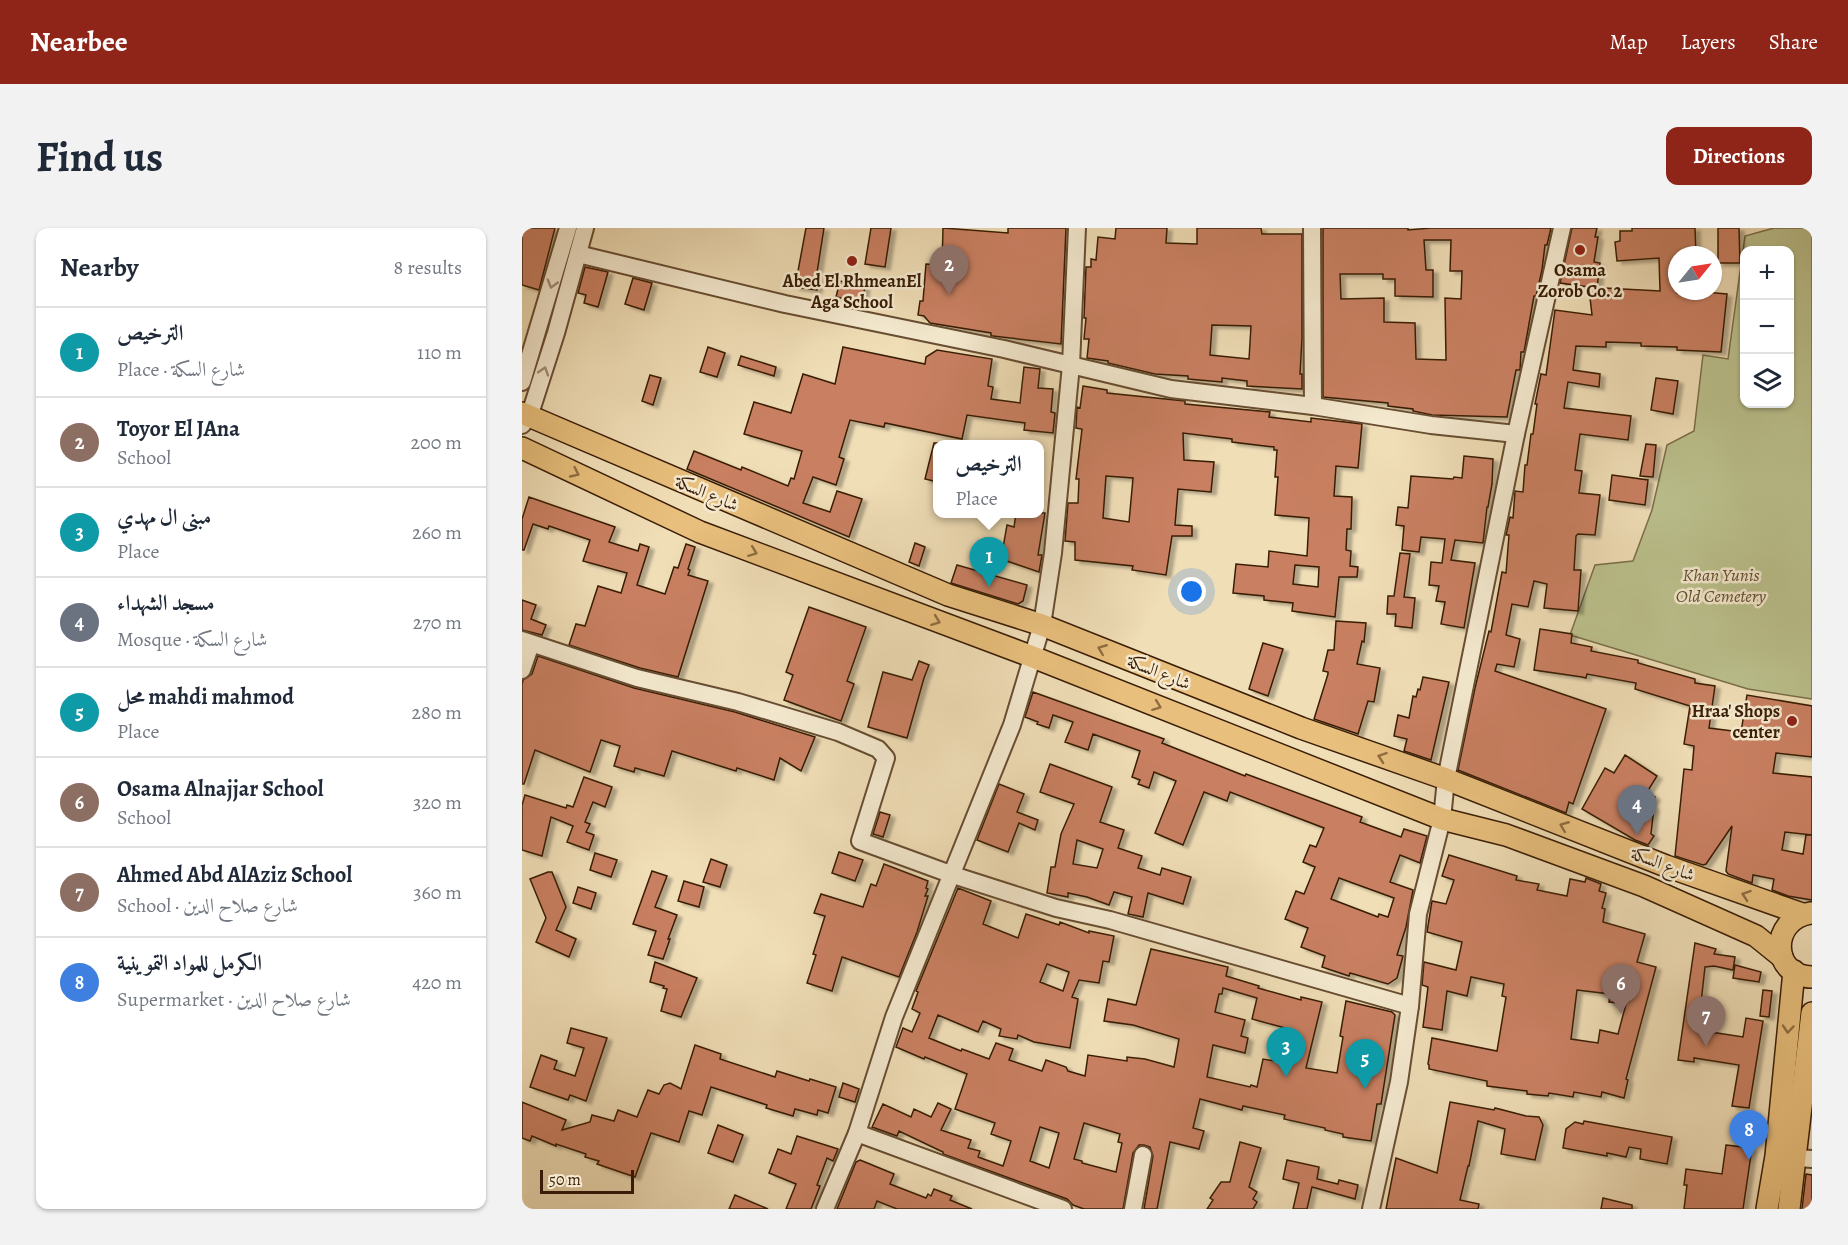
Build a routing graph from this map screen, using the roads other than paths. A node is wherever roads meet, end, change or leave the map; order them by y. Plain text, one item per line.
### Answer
1 (568, 228) edge
2 (585, 228) edge
3 (1077, 228) edge
4 (1312, 228) edge
5 (1562, 228) edge
6 (578, 254) junction
7 (1071, 365) junction
8 (522, 382) edge
9 (1313, 406) junction
10 (524, 418) edge
11 (1516, 434) junction
12 (522, 448) edge
13 (1042, 625) junction
14 (526, 642) edge
15 (1033, 657) junction
16 (522, 670) edge
17 (1446, 779) junction
18 (1442, 819) junction
19 (953, 875) junction
20 (1807, 913) edge
21 (1796, 968) edge
22 (1410, 1006) junction
23 (1812, 1013) edge
24 (855, 1139) junction
25 (1143, 1155) dead end
26 (1795, 1158) edge
27 (825, 1209) edge
28 (1032, 1209) edge
29 (1063, 1209) edge
30 (1133, 1209) edge
31 (1371, 1209) edge
32 (1767, 1209) edge
33 (1789, 1209) edge

1 -> 8 street
2 - 6 street
3 - 7 street
4 - 9 street
5 - 11 street
6 - 7 street
10 -> 6 street
7 - 9 street
7 - 13 street
9 - 11 street
10 - 13 main road, شارع السكة
11 - 17 street
12 -> 15 main road, شارع السكة
13 - 15 street
17 -> 13 main road, شارع السكة
14 - 16 street
14 - 19 street
15 -> 18 main road, شارع السكة
15 - 19 street
17 - 18 street
20 -> 17 main road, شارع السكة
18 - 21 main road, شارع السكة
18 - 22 street
19 - 22 street
19 - 24 street
20 - 21 main road
21 -> 26 main road
22 - 31 street
23 - 26 main road
24 - 27 street
24 - 28 street
24 - 29 street
25 - 30 street
26 - 32 main road
26 - 33 main road

